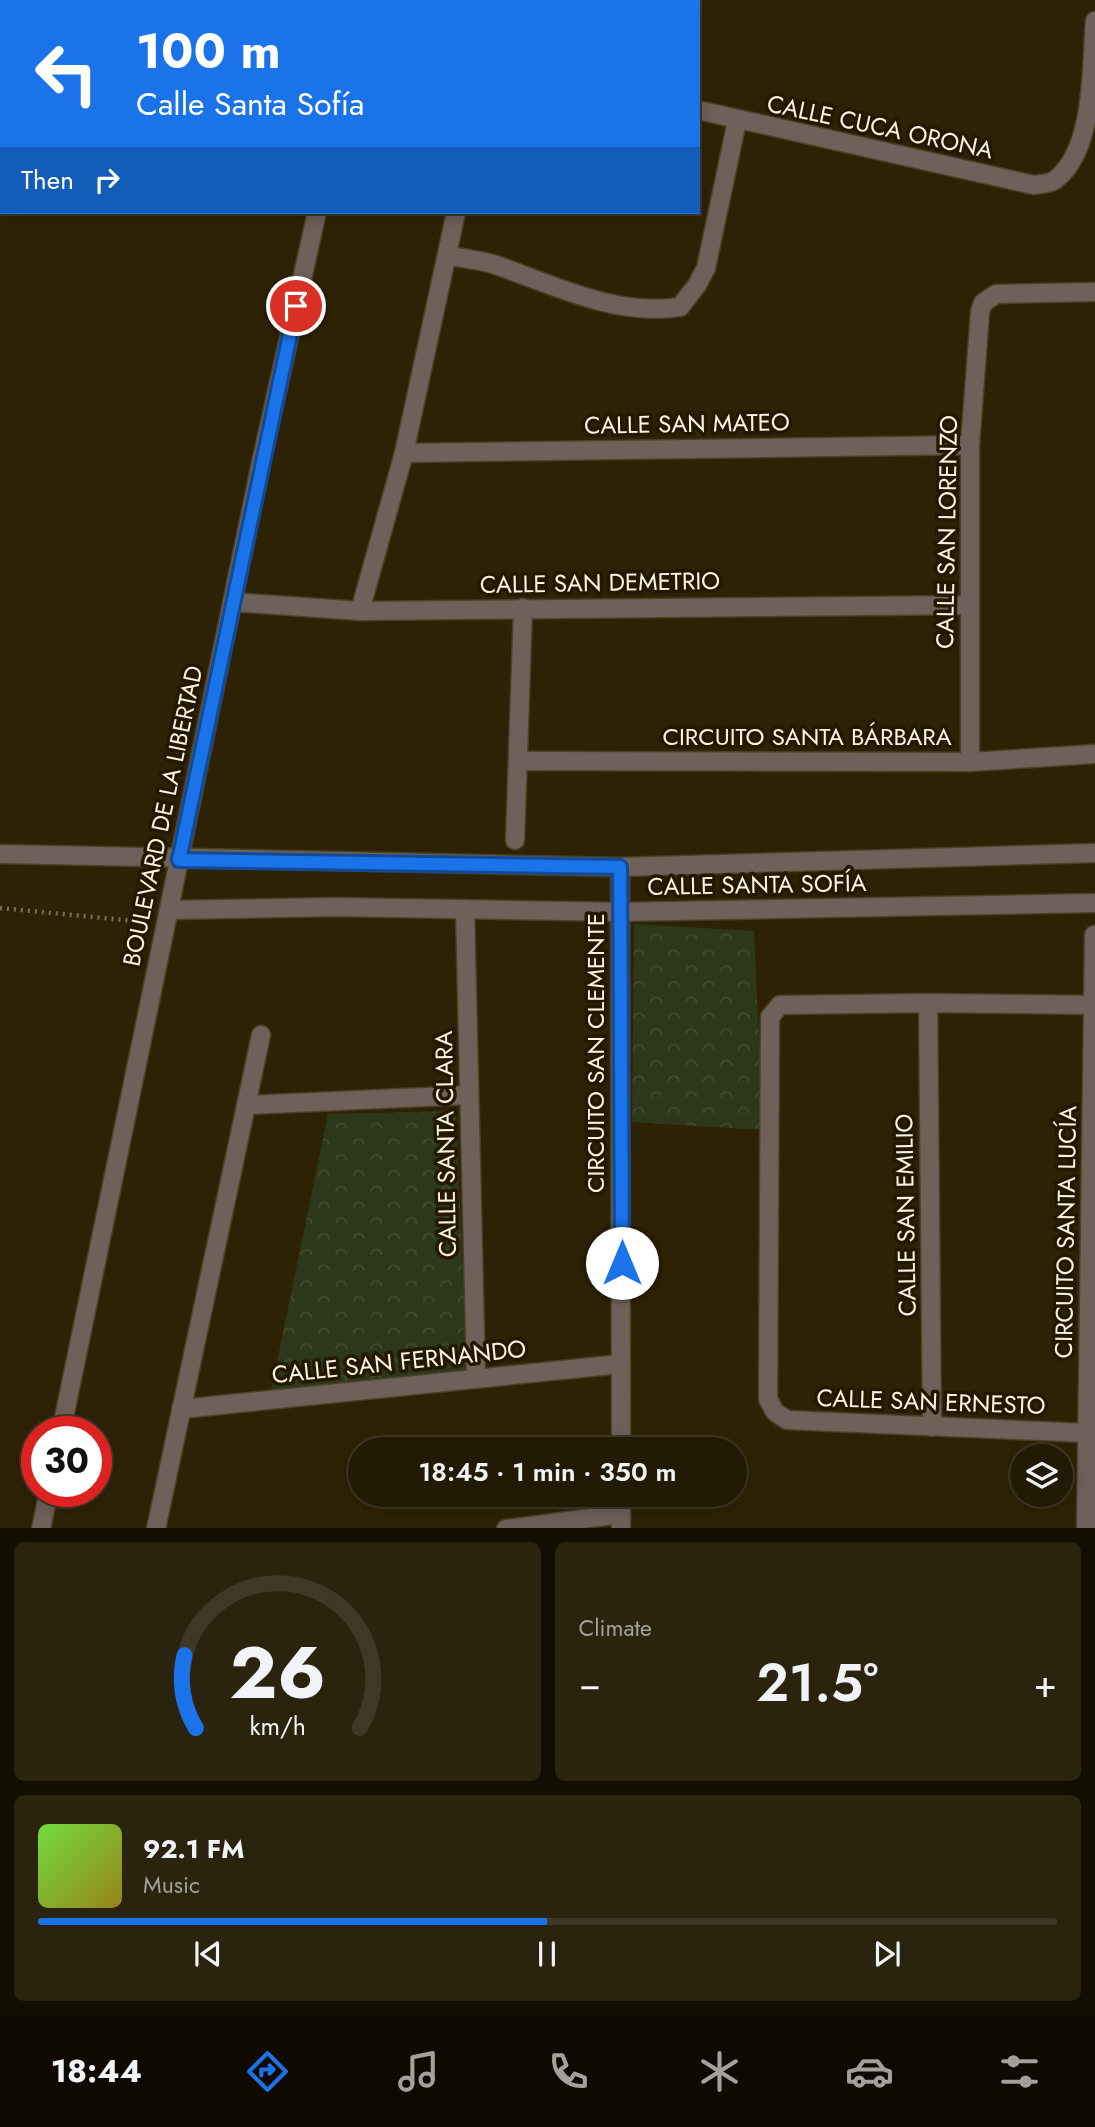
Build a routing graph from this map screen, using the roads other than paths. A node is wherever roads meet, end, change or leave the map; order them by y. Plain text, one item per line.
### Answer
1 (1095, 21) edge
2 (700, 111) edge
3 (737, 121) junction
4 (1091, 132) edge
5 (317, 214) edge
6 (456, 214) edge
7 (447, 256) junction
8 (1095, 292) edge
9 (970, 445) junction
10 (404, 453) junction
11 (232, 602) junction
12 (969, 605) junction
13 (523, 608) junction
14 (360, 611) junction
15 (1095, 754) edge
16 (518, 761) junction
17 (970, 762) junction
18 (515, 840) dead end
19 (1095, 853) edge
20 (0, 855) edge
21 (179, 860) junction
22 (620, 867) junction
23 (1095, 903) edge
24 (465, 909) junction
25 (620, 912) junction
26 (167, 917) junction
27 (1094, 935) edge
28 (928, 1003) junction
29 (1093, 1005) junction
30 (261, 1035) dead end
31 (469, 1095) junction
32 (246, 1105) junction
33 (621, 1364) junction
34 (476, 1378) junction
35 (181, 1409) junction
36 (64, 1416) edge
37 (932, 1427) junction
38 (1087, 1433) junction
39 (621, 1437) edge
40 (46, 1507) edge
41 (621, 1521) edge
42 (41, 1528) edge
43 (156, 1528) edge
44 (506, 1528) edge
45 (1086, 1528) edge

1 - 4 street
2 - 3 street, CALLE CUCA ORONA
3 - 4 street, CALLE CUCA ORONA
3 - 7 street
5 - 11 street, BOULEVARD DE LA LIBERTAD
6 - 7 street
7 - 10 street
8 - 9 street, CALLE SAN LORENZO
9 - 10 street, CALLE SAN MATEO
9 - 12 street, CALLE SAN LORENZO
10 - 14 street
11 - 14 street, CALLE SAN DEMETRIO
11 - 21 street, BOULEVARD DE LA LIBERTAD
12 - 13 street, CALLE SAN DEMETRIO
12 - 17 street, CALLE SAN LORENZO
13 - 14 street, CALLE SAN DEMETRIO
13 - 16 street
15 - 17 street, CIRCUITO SANTA BÁRBARA
16 - 17 street, CIRCUITO SANTA BÁRBARA
16 - 18 street
19 - 22 street, CALLE SANTA SOFÍA
20 - 21 street, CALLE SANTA SOFÍA
21 - 22 street, CALLE SANTA SOFÍA
21 - 26 street, BOULEVARD DE LA LIBERTAD
22 - 25 street, CIRCUITO SAN CLEMENTE
23 - 25 street, CALLE SANTA SOFÍA
24 - 25 street, CALLE SANTA SOFÍA
24 - 26 street, CALLE SANTA SOFÍA
24 - 31 street, CALLE SANTA CLARA
25 - 33 street, CIRCUITO SAN CLEMENTE
26 - 36 street, BOULEVARD DE LA LIBERTAD
27 - 29 street, CIRCUITO SANTA LUCÍA
28 - 29 street
28 - 37 street, CALLE SAN EMILIO
28 - 37 street, CALLE SAN ERNESTO
29 - 38 street, CIRCUITO SANTA LUCÍA
30 - 32 street
31 - 32 street
31 - 34 street, CALLE SANTA CLARA
32 - 35 street
33 - 34 street, CALLE SAN FERNANDO
33 - 39 street, CIRCUITO SAN CLEMENTE
34 - 35 street, CALLE SAN FERNANDO
35 - 43 street
37 - 38 street, CALLE SAN ERNESTO
38 - 45 street, CIRCUITO SANTA LUCÍA
40 - 42 street
41 - 44 street

